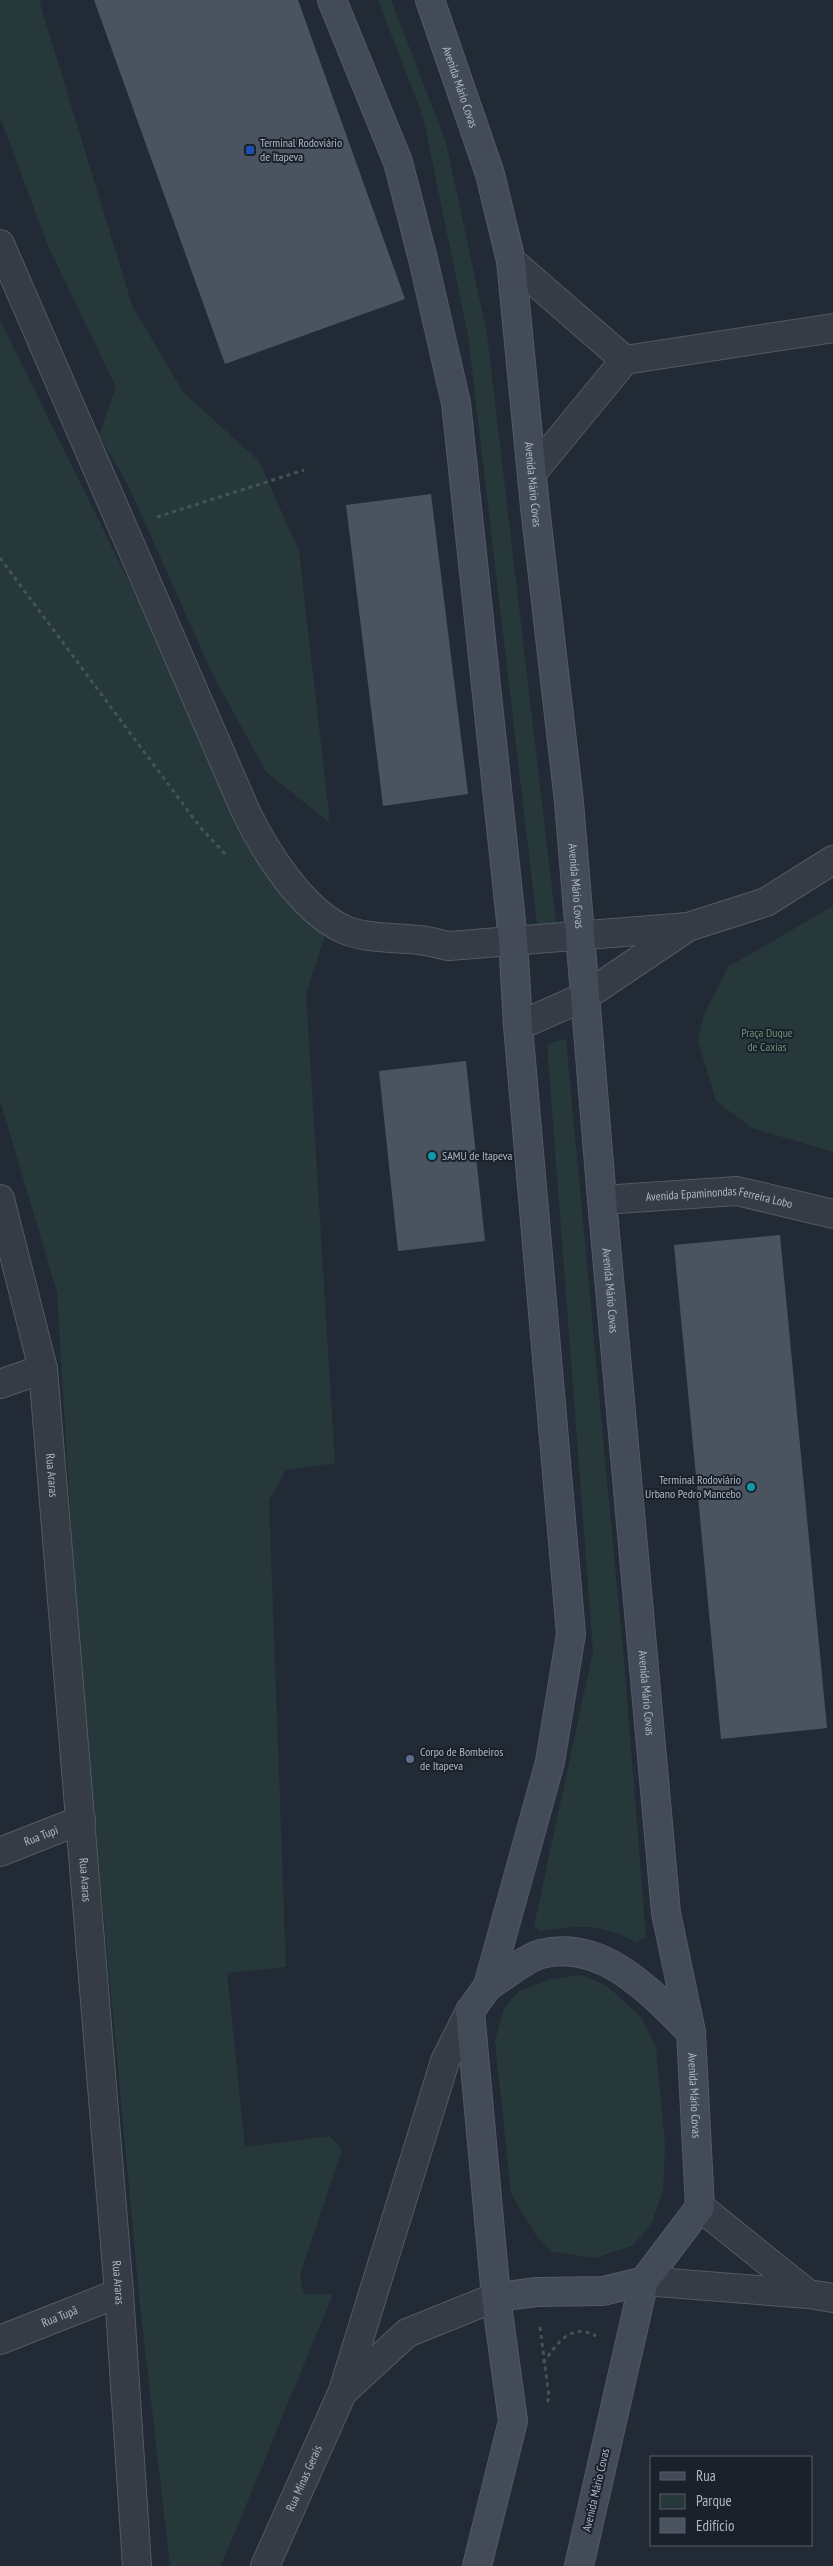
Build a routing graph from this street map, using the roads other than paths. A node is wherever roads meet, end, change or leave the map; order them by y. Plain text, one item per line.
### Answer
1 (332, 0) edge
2 (430, 0) edge
3 (0, 244) edge
4 (510, 261) junction
5 (833, 328) edge
6 (624, 360) junction
7 (532, 473) junction
8 (833, 860) edge
9 (688, 927) junction
10 (581, 935) junction
11 (513, 940) junction
12 (584, 997) junction
13 (518, 1026) junction
14 (0, 1199) edge
15 (602, 1200) junction
16 (833, 1214) edge
17 (43, 1369) junction
18 (0, 1384) edge
19 (80, 1820) junction
20 (0, 1852) edge
21 (488, 1986) junction
22 (470, 2011) junction
23 (691, 2032) junction
24 (700, 2207) junction
25 (644, 2281) junction
26 (119, 2294) junction
27 (821, 2296) edge
28 (496, 2297) junction
29 (0, 2340) edge
30 (344, 2391) junction
31 (137, 2566) edge
32 (265, 2566) edge
33 (477, 2566) edge
34 (579, 2566) edge

1 - 11 main road
2 - 4 main road, Avenida Mário Covas
3 - 11 street
4 - 6 street
4 - 7 main road, Avenida Mário Covas
5 - 6 street
6 - 7 street
7 - 10 main road, Avenida Mário Covas
8 - 9 street
9 - 10 street
9 - 12 street
10 - 11 street
10 - 12 main road, Avenida Mário Covas
11 - 13 main road
12 - 13 street
12 - 15 main road, Avenida Mário Covas
13 - 21 main road
14 - 17 street, Rua Araras
15 - 16 street, Avenida Epaminondas Ferreira Lobo
15 - 23 main road, Avenida Mário Covas
17 - 18 street
17 - 19 street, Rua Araras
19 - 20 street, Rua Tupi
19 - 26 street, Rua Araras
21 - 22 main road
21 - 23 main road
22 - 28 main road
22 - 30 street, Rua Minas Gerais
23 - 24 main road, Avenida Mário Covas
24 - 25 main road, Avenida Mário Covas
24 - 27 street
25 - 27 street
25 - 28 main road
25 - 34 main road, Avenida Mário Covas
26 - 29 street, Rua Tupã
26 - 31 street, Rua Araras
28 - 30 street
28 - 33 main road
30 - 32 street, Rua Minas Gerais

